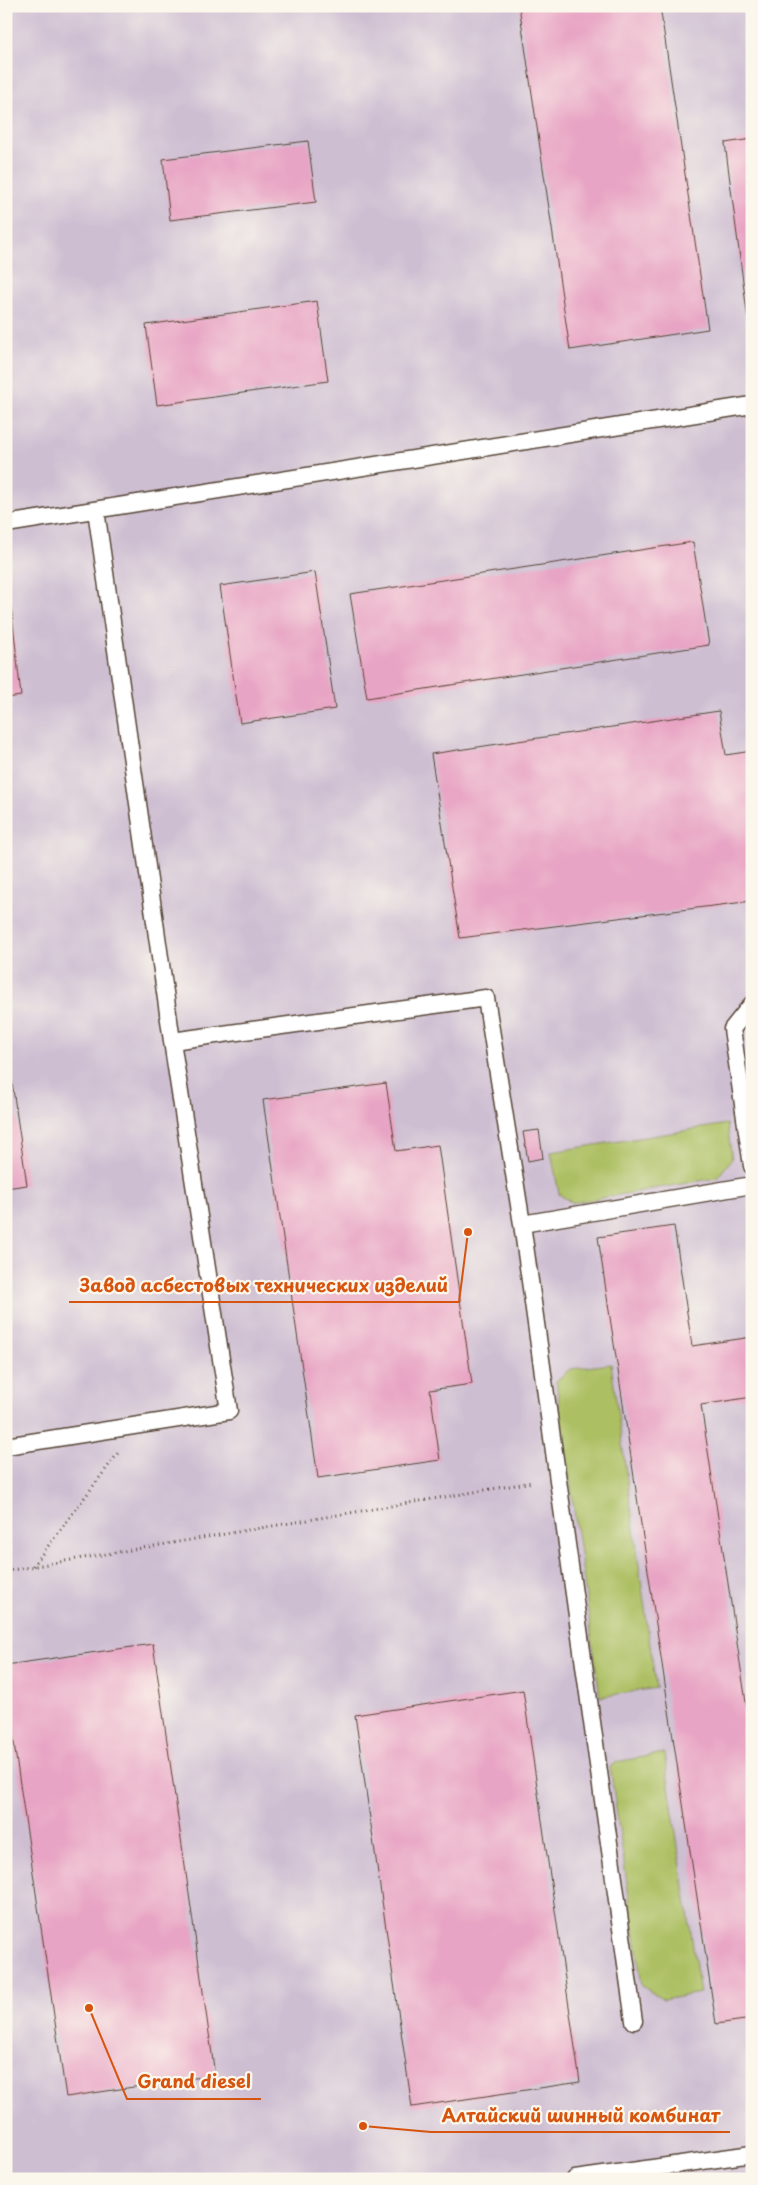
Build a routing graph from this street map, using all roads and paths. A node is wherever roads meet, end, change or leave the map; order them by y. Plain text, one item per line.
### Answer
1 (752, 405) edge
2 (96, 510) junction
3 (6, 524) edge
4 (752, 1004) edge
5 (172, 1041) junction
6 (752, 1166) edge
7 (752, 1185) edge
8 (522, 1224) junction
9 (140, 1425) junction
10 (6, 1446) edge
11 (557, 1478) junction
12 (32, 1566) junction
13 (6, 1571) edge
14 (634, 2022) dead end
15 (752, 2154) edge
16 (575, 2179) edge

1 - 2 lane
2 - 3 lane
2 - 5 lane
4 - 6 lane
5 - 8 lane
5 - 9 lane
7 - 8 lane
8 - 11 lane
9 - 10 lane
9 - 12 path
11 - 12 path
11 - 14 lane
12 - 13 path
15 - 16 lane

